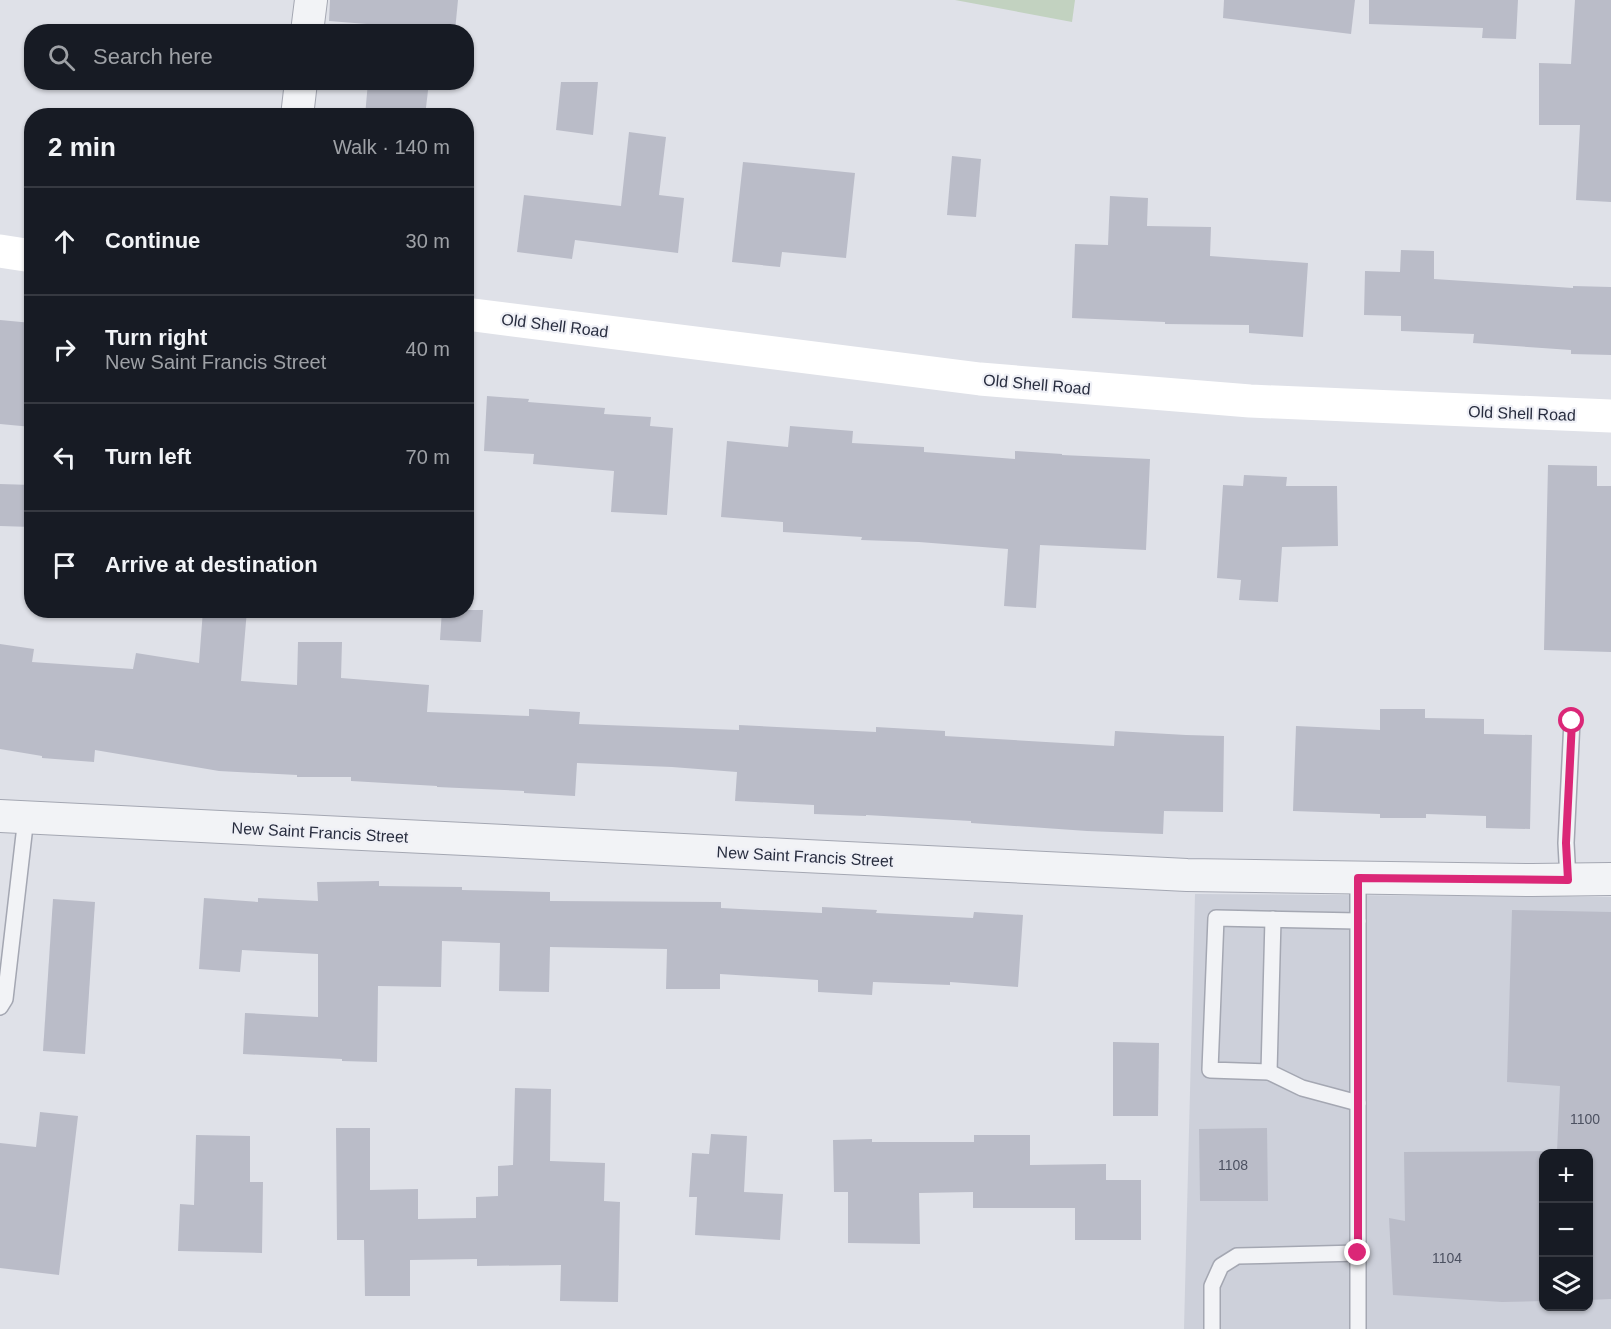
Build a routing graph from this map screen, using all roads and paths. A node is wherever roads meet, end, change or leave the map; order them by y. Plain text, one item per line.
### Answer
1 (311, 0) edge
2 (308, 24) edge
3 (300, 90) edge
4 (298, 108) edge
5 (0, 252) edge
6 (24, 255) edge
7 (474, 315) edge
8 (1611, 416) edge
9 (1572, 721) dead end
10 (13, 817) edge
11 (1358, 878) junction
12 (1611, 879) edge
13 (1568, 880) junction
14 (1273, 919) junction
15 (1358, 921) junction
16 (0, 1007) edge
17 (1269, 1072) junction
18 (1358, 1102) junction
19 (1358, 1253) junction
20 (1212, 1329) edge
21 (1358, 1329) edge

1 - 2 street
3 - 4 street
5 - 6 street
7 - 8 street, Old Shell Road
9 - 13 lane
10 - 11 street, New Saint Francis Street
10 - 16 lane
11 - 13 street, New Saint Francis Street
11 - 15 lane
12 - 13 street, New Saint Francis Street
14 - 15 lane
14 - 17 lane
14 - 17 lane
15 - 18 lane
17 - 18 lane
18 - 19 lane
19 - 20 lane
19 - 21 lane

